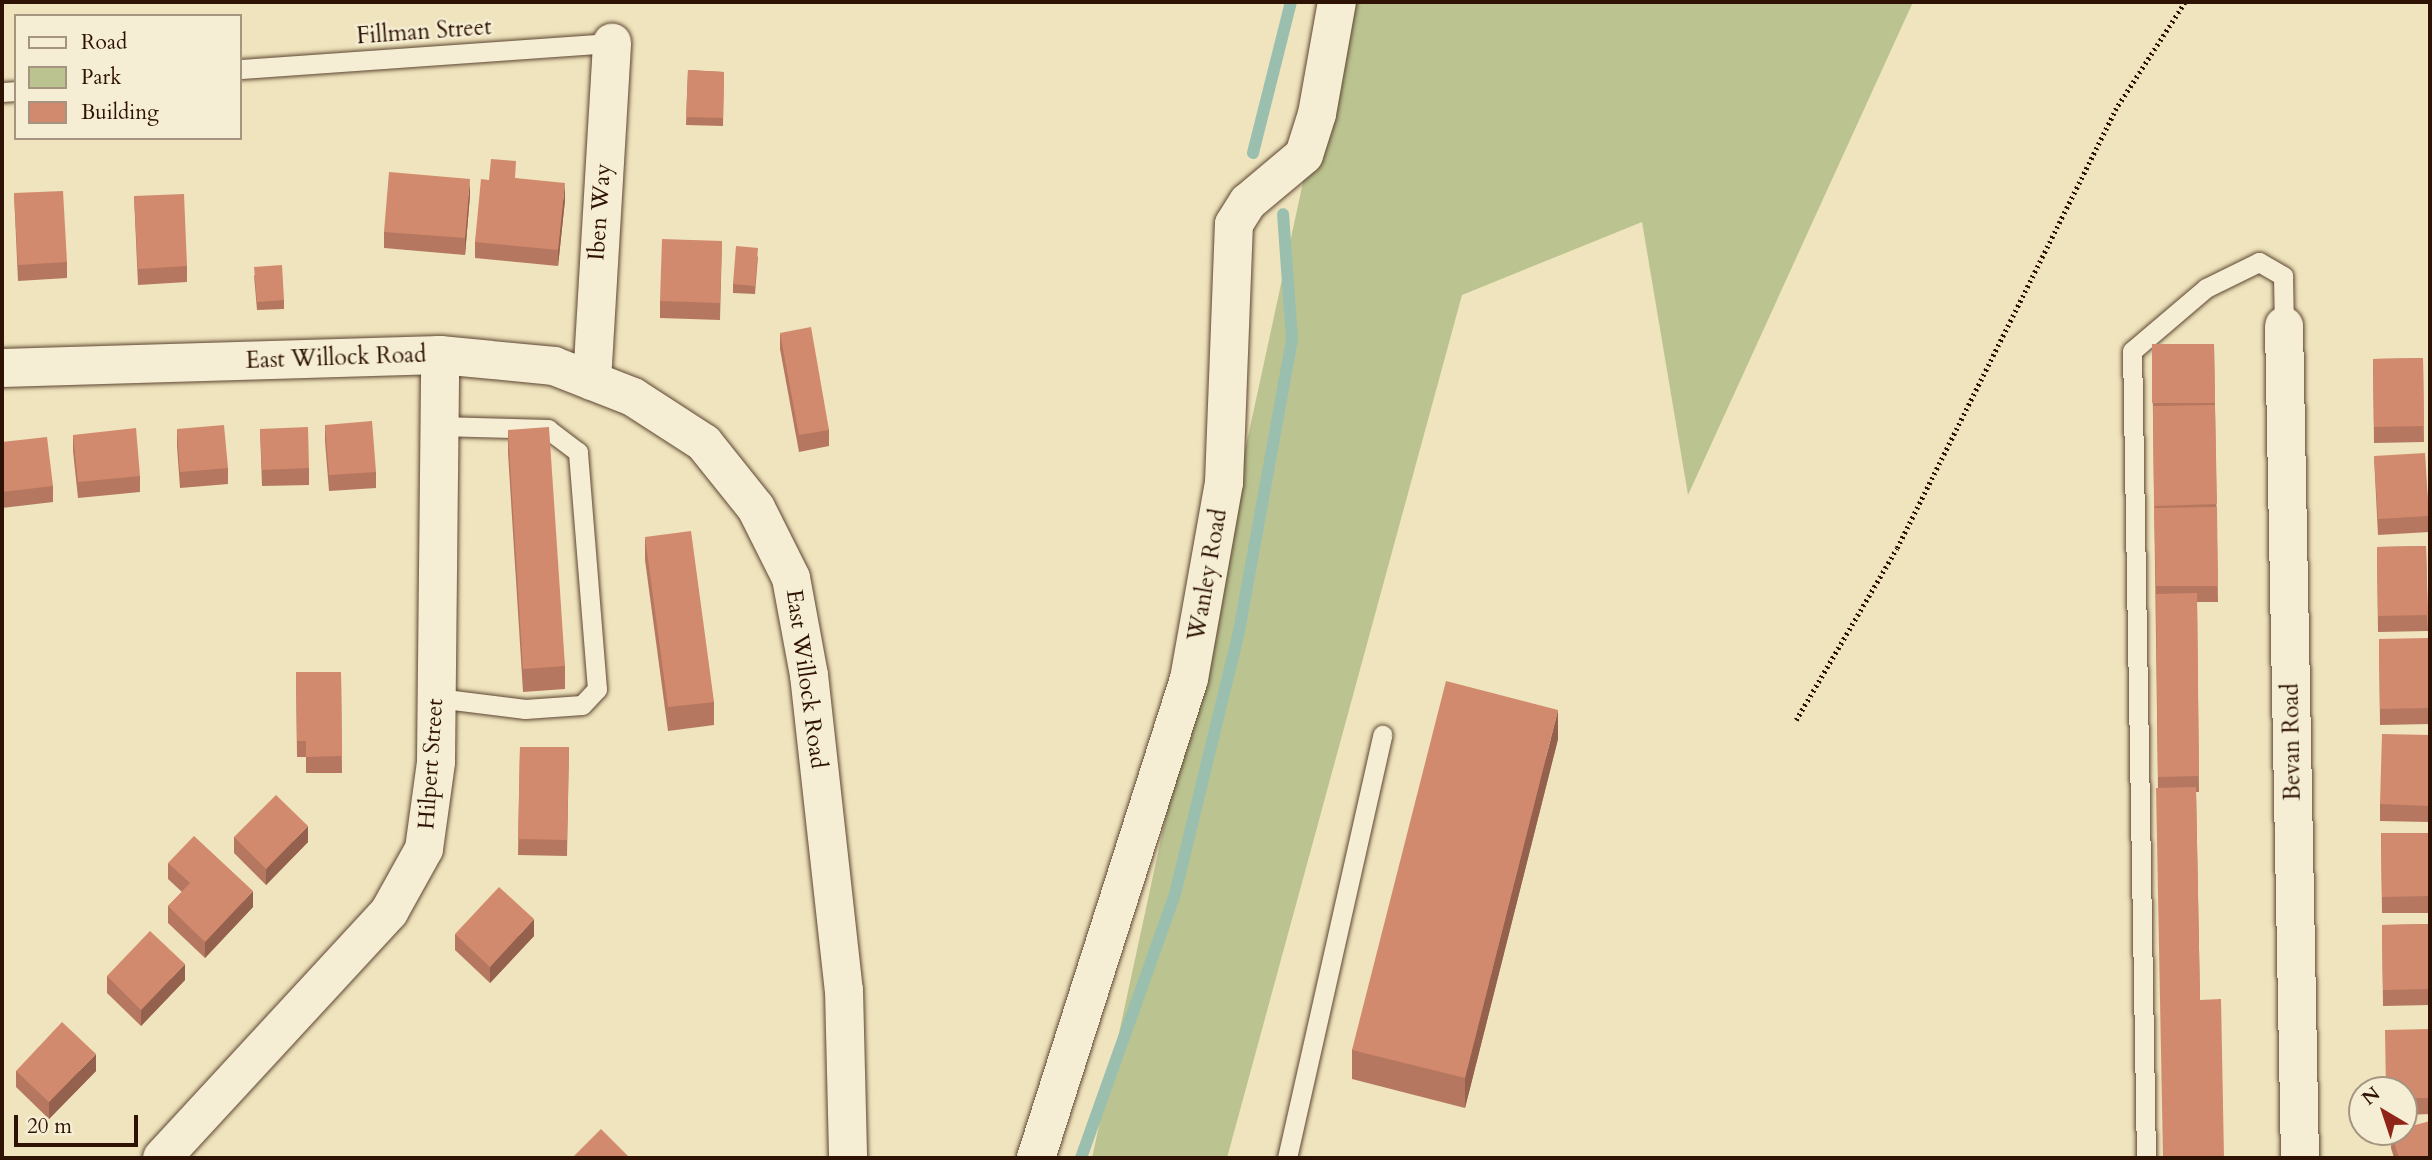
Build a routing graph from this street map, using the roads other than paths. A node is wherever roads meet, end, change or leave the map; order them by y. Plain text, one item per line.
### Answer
1 (1338, 2) edge
2 (612, 43) joint
3 (242, 68) edge
4 (2284, 326) joint
5 (440, 355) junction
6 (2, 368) edge
7 (592, 381) junction
8 (439, 426) junction
9 (437, 698) junction
10 (1382, 735) dead end
11 (162, 1158) edge
12 (848, 1158) edge
13 (1036, 1158) edge
14 (1287, 1158) edge
15 (2146, 1158) edge
16 (2300, 1158) edge

1 - 13 street, Wanley Road
2 - 3 lane, Fillman Street
2 - 7 street, Iben Way
4 - 15 lane
4 - 16 street, Bevan Road
5 - 6 street, East Willock Road
5 - 7 street, East Willock Road
5 - 8 street, Hilpert Street
7 - 12 street, East Willock Road
8 - 9 street, Hilpert Street
8 - 9 lane
9 - 11 street, Hilpert Street
10 - 14 lane

